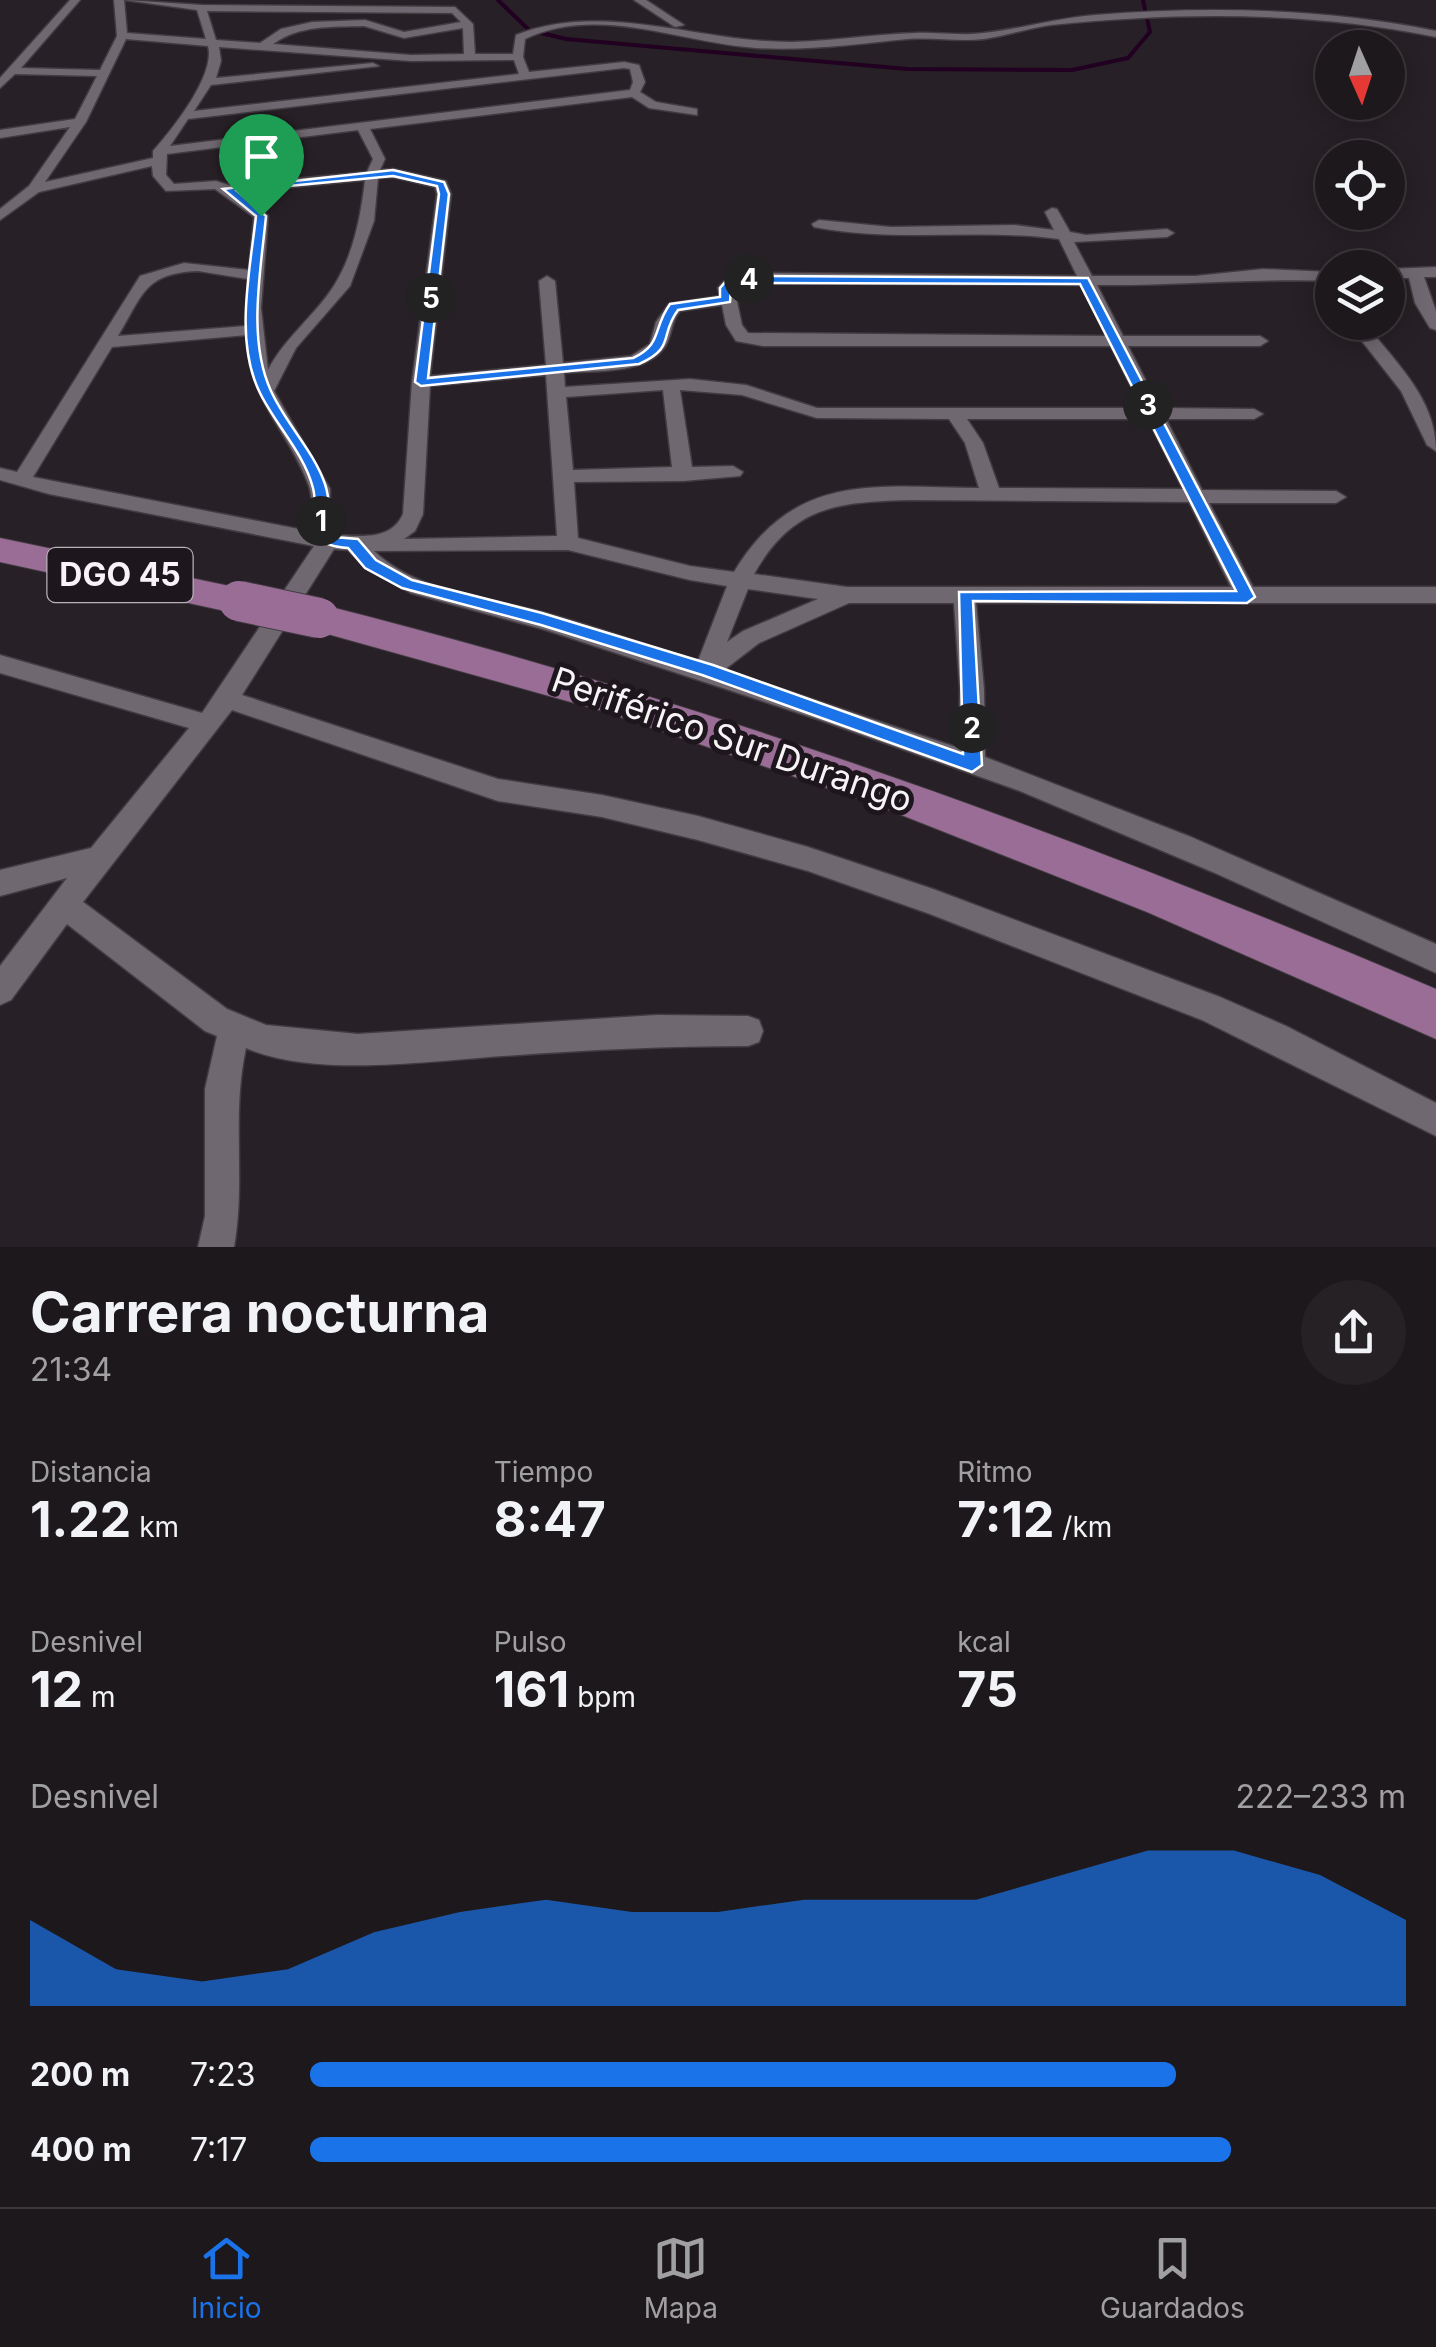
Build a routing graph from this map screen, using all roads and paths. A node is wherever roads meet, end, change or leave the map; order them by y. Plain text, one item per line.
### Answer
1 (74, 0) edge
2 (119, 0) edge
3 (130, 0) edge
4 (639, 0) edge
5 (369, 4) edge
6 (202, 8) junction
7 (239, 8) junction
8 (331, 23) junction
9 (468, 24) junction
10 (685, 30) junction
11 (404, 34) junction
12 (1436, 34) edge
13 (122, 36) junction
14 (210, 42) junction
15 (263, 46) junction
16 (392, 56) junction
17 (470, 57) junction
18 (518, 57) junction
19 (411, 60) junction
20 (14, 72) junction
21 (106, 73) junction
22 (525, 76) junction
23 (209, 82) junction
24 (0, 86) edge
25 (410, 90) junction
26 (634, 93) junction
27 (694, 112) dead end
28 (188, 116) junction
29 (406, 121) junction
30 (80, 122) junction
31 (362, 126) junction
32 (0, 134) edge
33 (158, 156) junction
34 (372, 174) junction
35 (228, 189) junction
36 (34, 190) junction
37 (1052, 212) dead end
38 (0, 216) edge
39 (819, 224) dead end
40 (1167, 233) dead end
41 (1063, 236) junction
42 (1436, 272) edge
43 (1405, 274) edge
44 (1416, 274) junction
45 (254, 276) junction
46 (1315, 277) edge
47 (547, 281) dead end
48 (1084, 281) junction
49 (1429, 298) edge
50 (726, 300) junction
51 (1436, 325) edge
52 (253, 330) junction
53 (1370, 340) edge
54 (1115, 341) junction
55 (1260, 341) dead end
56 (110, 342) junction
57 (553, 372) junction
58 (421, 382) junction
59 (671, 386) junction
60 (265, 390) junction
61 (554, 392) junction
62 (955, 414) junction
63 (1153, 414) junction
64 (1254, 414) dead end
65 (1436, 444) edge
66 (734, 472) dead end
67 (0, 474) edge
68 (684, 474) junction
69 (566, 476) junction
70 (21, 481) junction
71 (990, 495) junction
72 (1196, 497) junction
73 (1336, 497) dead end
74 (328, 542) junction
75 (353, 543) junction
76 (382, 543) junction
77 (568, 543) junction
78 (0, 550) edge
79 (738, 579) junction
80 (847, 595) junction
81 (1436, 595) edge
82 (964, 596) junction
83 (1247, 597) junction
84 (0, 664) edge
85 (707, 670) junction
86 (228, 699) junction
87 (207, 724) junction
88 (972, 765) junction
89 (99, 858) junction
90 (0, 883) edge
91 (64, 905) junction
92 (1436, 960) edge
93 (0, 990) edge
94 (1436, 1014) edge
95 (234, 1031) junction
96 (748, 1031) dead end
97 (1436, 1120) edge
98 (216, 1247) edge

1 - 20 street
2 - 13 street
3 - 6 street
4 - 10 street
5 - 7 street
5 - 9 street
6 - 7 street
6 - 14 street
7 - 8 street
8 - 11 street
8 - 15 street
9 - 11 street
9 - 17 street
10 - 12 street
10 - 18 street
11 - 16 street
13 - 14 street
13 - 21 street
14 - 15 street
14 - 23 street
15 - 16 street
16 - 19 street
17 - 18 street
17 - 19 street
18 - 22 street
19 - 23 street
19 - 25 street
20 - 21 street
20 - 24 street
21 - 30 street
22 - 25 street
22 - 26 street
23 - 28 street
25 - 28 street
25 - 29 street
26 - 27 street
26 - 29 street
28 - 33 street
29 - 31 street
30 - 32 street
30 - 36 street
31 - 33 street
31 - 34 street
33 - 35 street
33 - 36 street
34 - 35 street
34 - 58 street
34 - 60 street
35 - 45 street
36 - 38 street
37 - 41 street
39 - 41 street
40 - 41 street
41 - 48 street
42 - 44 street
43 - 44 street
44 - 49 street
45 - 52 street
45 - 56 street
46 - 48 street
47 - 57 street
48 - 50 street
48 - 54 street
49 - 51 street
50 - 54 street
50 - 57 street
52 - 56 street
52 - 60 street
53 - 65 street
54 - 55 street
54 - 63 street
56 - 70 street
57 - 58 street
57 - 61 street
58 - 76 street
59 - 61 street
59 - 62 street
59 - 68 street
60 - 74 street
61 - 69 street
62 - 63 street
62 - 71 street
63 - 64 street
63 - 72 street
66 - 68 street
67 - 70 street
68 - 69 street
69 - 77 street
70 - 74 street
71 - 72 street
71 - 79 street
72 - 73 street
72 - 83 street
74 - 75 street
74 - 86 street
75 - 76 street
75 - 85 street
76 - 77 street
77 - 79 street
78 - 94 highway, Periférico Sur Durango / DGO 45, bridge
79 - 80 street
79 - 85 street
80 - 82 street
80 - 85 street
81 - 83 street
82 - 83 street
82 - 88 street
84 - 87 street
85 - 88 street
86 - 87 street
86 - 97 street
87 - 89 street
88 - 92 street
89 - 90 street
89 - 91 street
91 - 93 street
91 - 95 street
95 - 96 street
95 - 98 street

